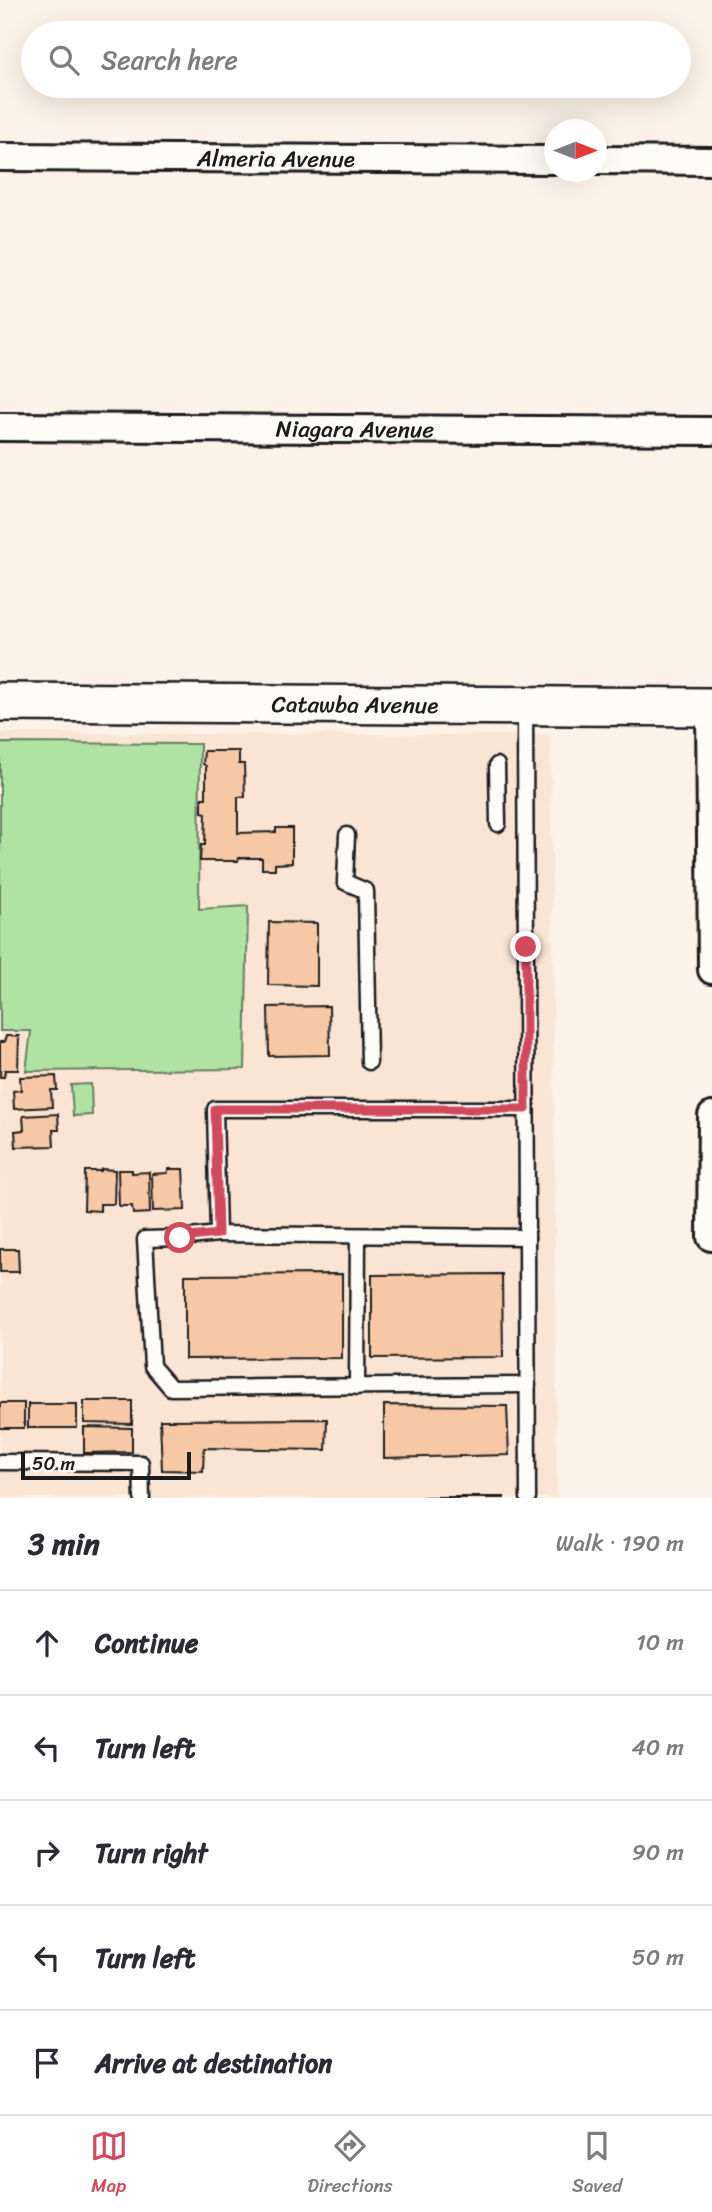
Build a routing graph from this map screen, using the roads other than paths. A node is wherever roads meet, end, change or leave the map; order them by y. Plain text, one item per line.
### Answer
1 (0, 157) edge
2 (544, 160) edge
3 (607, 160) edge
4 (712, 161) edge
5 (0, 427) edge
6 (712, 431) edge
7 (0, 702) edge
8 (525, 706) junction
9 (711, 708) edge
10 (497, 765) dead end
11 (498, 824) dead end
12 (347, 835) dead end
13 (712, 970) edge
14 (369, 1062) dead end
15 (526, 1109) junction
16 (712, 1116) edge
17 (218, 1234) junction
18 (358, 1236) junction
19 (527, 1237) junction
20 (711, 1237) edge
21 (528, 1385) junction
22 (357, 1387) junction
23 (0, 1462) edge
24 (142, 1498) edge
25 (528, 1498) edge

1 - 2 street, Almeria Avenue
3 - 4 street
5 - 6 street, Niagara Avenue
7 - 8 street, Catawba Avenue
8 - 9 street, Catawba Avenue
8 - 15 lane
9 - 13 street
10 - 11 lane
12 - 14 lane
15 - 17 lane
15 - 19 lane
16 - 20 street
17 - 18 lane
17 - 22 lane
18 - 19 lane
18 - 22 lane
19 - 21 lane
21 - 22 lane
21 - 25 lane
23 - 24 lane

